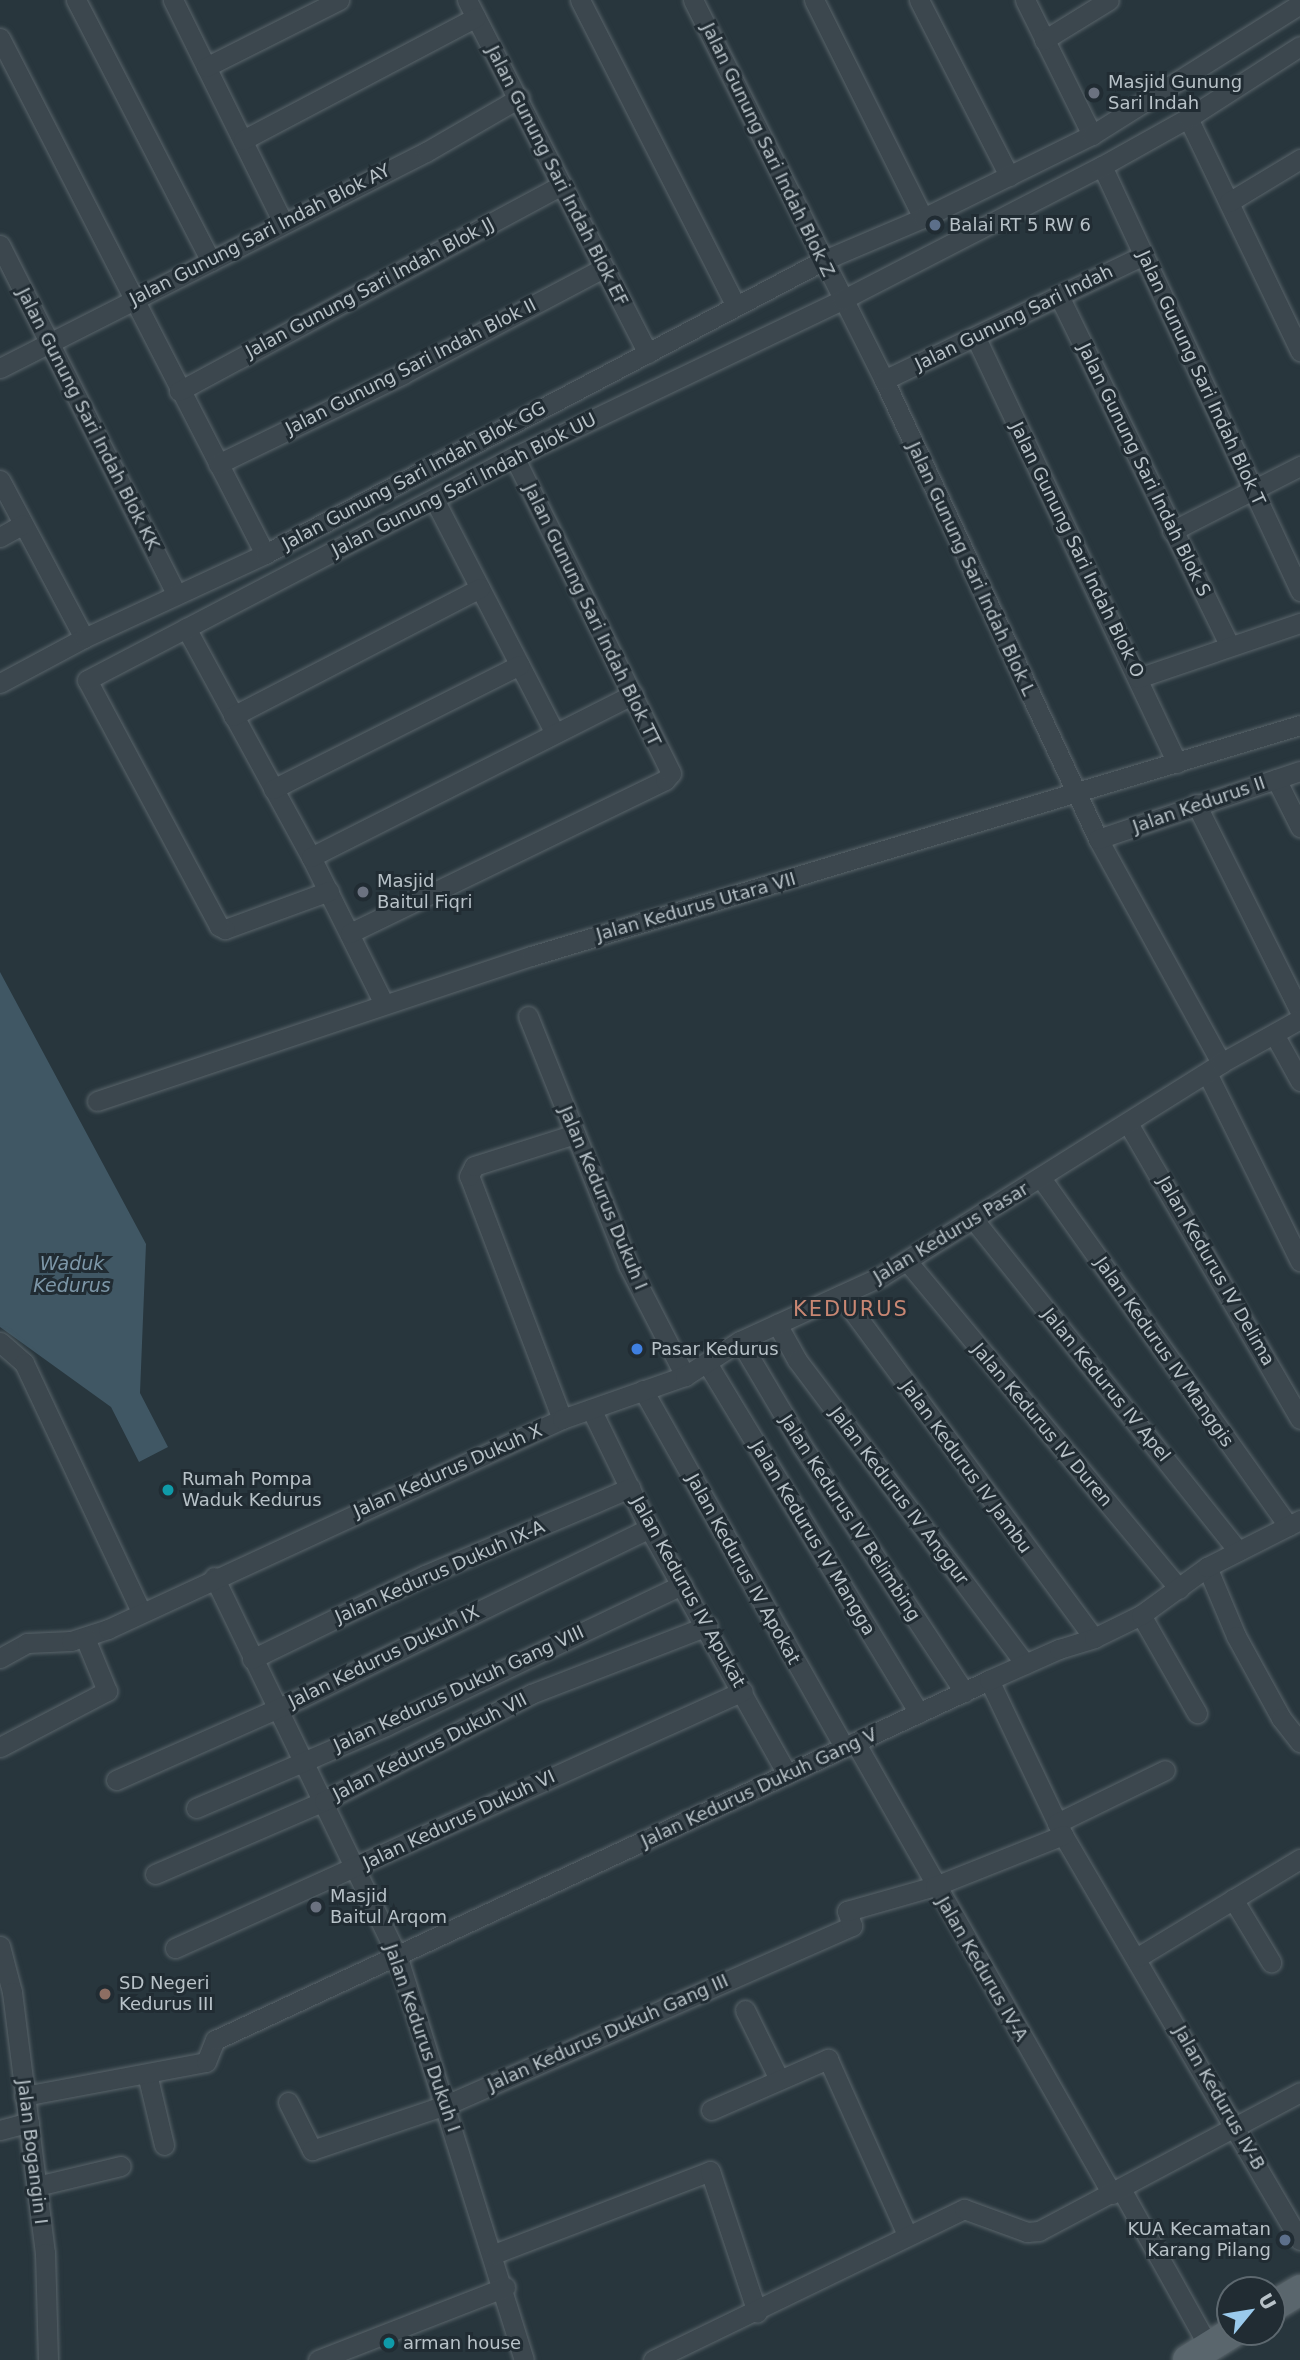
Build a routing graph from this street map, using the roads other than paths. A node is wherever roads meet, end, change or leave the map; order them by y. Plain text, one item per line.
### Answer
1 (76, 0) edge
2 (173, 0) edge
3 (339, 0) edge
4 (580, 0) edge
5 (693, 0) edge
6 (814, 0) edge
7 (919, 0) edge
8 (1025, 0) edge
9 (1110, 0) edge
10 (1300, 4) edge
11 (471, 8) edge
12 (0, 38) edge
13 (1044, 40) junction
14 (1300, 46) edge
15 (206, 67) junction
16 (519, 99) junction
17 (1188, 118) junction
18 (1092, 135) junction
19 (243, 140) junction
20 (1300, 159) edge
21 (1102, 166) junction
22 (1009, 176) junction
23 (562, 185) junction
24 (1228, 202) junction
25 (923, 218) junction
26 (284, 223) junction
27 (0, 245) edge
28 (1144, 255) junction
29 (824, 260) junction
30 (211, 261) junction
31 (603, 268) junction
32 (1059, 296) junction
33 (131, 300) junction
34 (842, 300) junction
35 (736, 306) junction
36 (976, 338) junction
37 (49, 344) junction
38 (1300, 351) edge
39 (648, 353) junction
40 (0, 368) edge
41 (884, 380) junction
42 (179, 391) junction
43 (514, 457) junction
44 (218, 464) junction
45 (1300, 466) edge
46 (0, 480) edge
47 (1254, 490) junction
48 (434, 499) junction
49 (23, 524) junction
50 (1172, 531) junction
51 (0, 537) edge
52 (265, 554) junction
53 (480, 588) junction
54 (1300, 591) edge
55 (176, 594) junction
56 (1300, 623) edge
57 (186, 628) junction
58 (84, 638) junction
59 (1229, 644) junction
60 (520, 665) junction
61 (1138, 678) junction
62 (0, 683) edge
63 (633, 694) junction
64 (233, 716) junction
65 (1300, 725) edge
66 (555, 733) junction
67 (1177, 763) junction
68 (1300, 771) edge
69 (1276, 779) junction
70 (274, 789) junction
71 (1077, 795) junction
72 (1196, 804) junction
73 (1300, 827) edge
74 (1098, 839) junction
75 (311, 857) junction
76 (329, 891) junction
77 (350, 933) junction
78 (384, 1004) junction
79 (1300, 1012) edge
80 (528, 1016) dead end
81 (1300, 1019) edge
82 (1274, 1034) junction
83 (1214, 1068) junction
84 (1300, 1081) edge
85 (97, 1101) dead end
86 (1129, 1125) junction
87 (575, 1134) junction
88 (1041, 1178) junction
89 (974, 1220) junction
90 (907, 1261) junction
91 (1300, 1261) edge
92 (841, 1295) junction
93 (777, 1324) junction
94 (740, 1341) junction
95 (0, 1342) edge
96 (707, 1363) junction
97 (685, 1376) junction
98 (643, 1390) junction
99 (591, 1409) junction
100 (562, 1419) junction
101 (1300, 1419) edge
102 (630, 1488) junction
103 (1294, 1523) edge
104 (649, 1528) junction
105 (1238, 1551) junction
106 (1208, 1567) junction
107 (214, 1577) junction
108 (682, 1585) junction
109 (1179, 1589) junction
110 (141, 1612) junction
111 (1141, 1615) junction
112 (707, 1626) junction
113 (85, 1638) junction
114 (1094, 1638) junction
115 (0, 1658) edge
116 (252, 1659) junction
117 (1025, 1664) junction
118 (989, 1681) junction
119 (743, 1691) junction
120 (964, 1692) junction
121 (279, 1708) junction
122 (919, 1713) junction
123 (1197, 1713) dead end
124 (1300, 1742) edge
125 (850, 1745) junction
126 (0, 1747) edge
127 (302, 1759) junction
128 (1165, 1770) dead end
129 (787, 1774) junction
130 (116, 1780) dead end
131 (324, 1801) junction
132 (196, 1808) dead end
133 (1060, 1829) junction
134 (1300, 1859) edge
135 (355, 1867) junction
136 (155, 1874) dead end
137 (935, 1886) junction
138 (1233, 1899) junction
139 (0, 1945) edge
140 (174, 1948) dead end
141 (1138, 1957) junction
142 (398, 1958) junction
143 (1271, 1962) dead end
144 (744, 2011) dead end
145 (147, 2074) junction
146 (778, 2077) junction
147 (1300, 2092) edge
148 (24, 2096) junction
149 (288, 2102) dead end
150 (446, 2105) junction
151 (711, 2110) dead end
152 (29, 2122) junction
153 (1235, 2127) junction
154 (0, 2130) edge
155 (164, 2145) dead end
156 (121, 2166) dead end
157 (37, 2186) junction
158 (1116, 2191) junction
159 (907, 2235) junction
160 (1300, 2240) edge
161 (494, 2254) junction
162 (505, 2287) junction
163 (757, 2312) junction
164 (1210, 2346) edge
165 (48, 2360) edge
166 (318, 2360) edge
167 (524, 2360) edge
168 (653, 2360) edge

1 - 30 street
2 - 15 street
3 - 15 street
4 - 35 street
5 - 29 street, Jalan Gunung Sari Indah Blok Z
6 - 25 street
7 - 22 street
8 - 13 street
9 - 13 street
10 - 18 street, Jalan Gunung Sari Indah Blok GG
11 - 16 street, Jalan Gunung Sari Indah Blok EF
11 - 19 street
12 - 33 street
13 - 18 street
14 - 17 street, Jalan Gunung Sari Indah Blok UU
15 - 19 street
16 - 23 street, Jalan Gunung Sari Indah Blok EF
16 - 26 street, Jalan Gunung Sari Indah Blok AY
17 - 21 street, Jalan Gunung Sari Indah Blok UU
17 - 24 street
18 - 22 street, Jalan Gunung Sari Indah Blok GG
19 - 26 street
20 - 24 street
21 - 28 street, Jalan Gunung Sari Indah Blok T
21 - 34 street, Jalan Gunung Sari Indah Blok UU
22 - 25 street, Jalan Gunung Sari Indah Blok GG
23 - 31 street, Jalan Gunung Sari Indah Blok EF
23 - 42 street, Jalan Gunung Sari Indah Blok JJ
24 - 38 street
25 - 29 street, Jalan Gunung Sari Indah Blok GG
26 - 30 street, Jalan Gunung Sari Indah Blok AY
27 - 37 street, Jalan Gunung Sari Indah Blok KK
28 - 32 street, Jalan Gunung Sari Indah
28 - 47 street, Jalan Gunung Sari Indah Blok T
29 - 34 street, Jalan Gunung Sari Indah Blok Z
29 - 35 street, Jalan Gunung Sari Indah Blok GG
30 - 33 street, Jalan Gunung Sari Indah Blok AY
31 - 39 street, Jalan Gunung Sari Indah Blok EF
31 - 44 street, Jalan Gunung Sari Indah Blok II
32 - 36 street, Jalan Gunung Sari Indah
32 - 50 street, Jalan Gunung Sari Indah Blok S
33 - 37 street, Jalan Gunung Sari Indah Blok AY
33 - 42 street
34 - 41 street, Jalan Gunung Sari Indah Blok L
34 - 43 street, Jalan Gunung Sari Indah Blok UU
35 - 39 street, Jalan Gunung Sari Indah Blok GG
36 - 41 street, Jalan Gunung Sari Indah
36 - 61 street, Jalan Gunung Sari Indah Blok O
37 - 40 street, Jalan Gunung Sari Indah Blok AY
37 - 55 street, Jalan Gunung Sari Indah Blok KK
39 - 52 street, Jalan Gunung Sari Indah Blok GG
41 - 71 street, Jalan Gunung Sari Indah Blok L
42 - 44 street
43 - 48 street, Jalan Gunung Sari Indah Blok UU
43 - 63 street, Jalan Gunung Sari Indah Blok TT
44 - 52 street
45 - 47 street
46 - 49 street
47 - 50 street
47 - 54 street, Jalan Gunung Sari Indah Blok T
48 - 53 street
48 - 57 street, Jalan Gunung Sari Indah Blok UU
49 - 51 street
49 - 58 street
50 - 59 street, Jalan Gunung Sari Indah Blok S
52 - 55 street, Jalan Gunung Sari Indah Blok GG
53 - 60 street
53 - 64 street
55 - 58 street, Jalan Gunung Sari Indah Blok GG
56 - 59 street
57 - 64 street
57 - 76 street, Jalan Gunung Sari Indah Blok UU
58 - 62 street, Jalan Gunung Sari Indah Blok GG
59 - 61 street
60 - 66 street
60 - 70 street
61 - 67 street, Jalan Gunung Sari Indah Blok O
63 - 66 street
63 - 77 street, Jalan Gunung Sari Indah Blok TT
64 - 70 street
65 - 67 street, Jalan Kedurus Utara VII
66 - 75 street
67 - 71 street, Jalan Kedurus Utara VII
68 - 69 street, Jalan Kedurus II
69 - 72 street, Jalan Kedurus II
69 - 73 street
70 - 75 street
71 - 74 street, Jalan Gunung Sari Indah Blok L
71 - 78 street, Jalan Kedurus Utara VII
72 - 74 street, Jalan Kedurus II
72 - 79 street
74 - 83 street, Jalan Gunung Sari Indah Blok L
75 - 76 street
76 - 77 street
77 - 78 street
78 - 85 street, Jalan Kedurus Utara VII
80 - 87 street, Jalan Kedurus Dukuh I
81 - 82 street
82 - 83 street
82 - 84 street
83 - 86 street, Jalan Kedurus Pasar
83 - 91 street, Jalan Gunung Sari Indah Blok L
86 - 88 street, Jalan Kedurus Pasar
86 - 101 street, Jalan Kedurus IV Delima
87 - 97 street, Jalan Kedurus Dukuh I
87 - 100 street
88 - 89 street, Jalan Kedurus Pasar
88 - 103 street, Jalan Kedurus IV Manggis
89 - 90 street, Jalan Kedurus Pasar
89 - 105 street, Jalan Kedurus IV Apel
90 - 92 street, Jalan Kedurus Pasar
90 - 109 street, Jalan Kedurus IV Duren
92 - 93 street, Jalan Kedurus Pasar
92 - 114 street, Jalan Kedurus IV Jambu
93 - 94 street, Jalan Kedurus Pasar
93 - 117 street, Jalan Kedurus IV Anggur
94 - 96 street, Jalan Kedurus Pasar
94 - 120 street, Jalan Kedurus IV Belimbing
95 - 110 street
96 - 97 street, Jalan Kedurus Pasar
96 - 122 street, Jalan Kedurus IV Mangga
97 - 98 street, Jalan Kedurus Dukuh X
98 - 99 street, Jalan Kedurus Dukuh X
98 - 125 street, Jalan Kedurus IV Apokat
99 - 100 street, Jalan Kedurus Dukuh X
99 - 102 street, Jalan Kedurus IV Apukat
100 - 107 street, Jalan Kedurus Dukuh X
102 - 104 street, Jalan Kedurus IV Apukat
102 - 116 street, Jalan Kedurus Dukuh IX-A
103 - 105 street, Jalan Kedurus Dukuh Gang V
104 - 108 street, Jalan Kedurus IV Apukat
104 - 121 street, Jalan Kedurus Dukuh IX
105 - 106 street, Jalan Kedurus Dukuh Gang V
106 - 109 street, Jalan Kedurus Dukuh Gang V
106 - 124 street
107 - 110 street, Jalan Kedurus Dukuh X
107 - 116 street, Jalan Kedurus Dukuh I
108 - 112 street, Jalan Kedurus IV Apukat
108 - 127 street, Jalan Kedurus Dukuh Gang VIII
109 - 111 street, Jalan Kedurus Dukuh Gang V
110 - 113 street, Jalan Kedurus Dukuh X
111 - 114 street, Jalan Kedurus Dukuh Gang V
111 - 123 street
112 - 119 street, Jalan Kedurus IV Apukat
112 - 131 street, Jalan Kedurus Dukuh VII
113 - 115 street
113 - 126 street
114 - 117 street, Jalan Kedurus Dukuh Gang V
116 - 121 street, Jalan Kedurus Dukuh I
117 - 118 street, Jalan Kedurus Dukuh Gang V
118 - 120 street, Jalan Kedurus Dukuh Gang V
118 - 133 street, Jalan Kedurus IV-B
119 - 129 street, Jalan Kedurus IV Apukat
119 - 135 street, Jalan Kedurus Dukuh VI
120 - 122 street, Jalan Kedurus Dukuh Gang V
121 - 127 street, Jalan Kedurus Dukuh I
121 - 130 street, Jalan Kedurus Dukuh IX
122 - 125 street, Jalan Kedurus Dukuh Gang V
125 - 129 street, Jalan Kedurus Dukuh Gang V
125 - 137 street, Jalan Kedurus IV-A
127 - 131 street, Jalan Kedurus Dukuh I
127 - 132 street, Jalan Kedurus Dukuh Gang VIII
128 - 133 street
129 - 142 street, Jalan Kedurus Dukuh Gang V
131 - 135 street, Jalan Kedurus Dukuh I
131 - 136 street, Jalan Kedurus Dukuh VII
133 - 137 street
133 - 141 street, Jalan Kedurus IV-B
134 - 138 street
135 - 140 street, Jalan Kedurus Dukuh VI
135 - 142 street, Jalan Kedurus Dukuh I
137 - 150 street, Jalan Kedurus Dukuh Gang III
137 - 158 street, Jalan Kedurus IV-A
138 - 141 street
138 - 143 street
139 - 148 street, Jalan Bogangin I
141 - 153 street, Jalan Kedurus IV-B
142 - 145 street, Jalan Kedurus Dukuh Gang V
142 - 150 street, Jalan Kedurus Dukuh I
144 - 146 street
145 - 148 street
145 - 155 street
146 - 151 street
146 - 159 street
147 - 153 street
148 - 152 street, Jalan Bogangin I
149 - 150 street, Jalan Kedurus Dukuh Gang III
150 - 161 street, Jalan Kedurus Dukuh I
152 - 154 street
152 - 157 street, Jalan Bogangin I
153 - 158 street
153 - 160 street, Jalan Kedurus IV-B
156 - 157 street
157 - 165 street, Jalan Bogangin I
158 - 159 street
158 - 164 street, Jalan Kedurus IV-A
159 - 163 street
161 - 162 street, Jalan Kedurus Dukuh I
161 - 163 street
162 - 166 street
162 - 167 street, Jalan Kedurus Dukuh I
163 - 168 street

